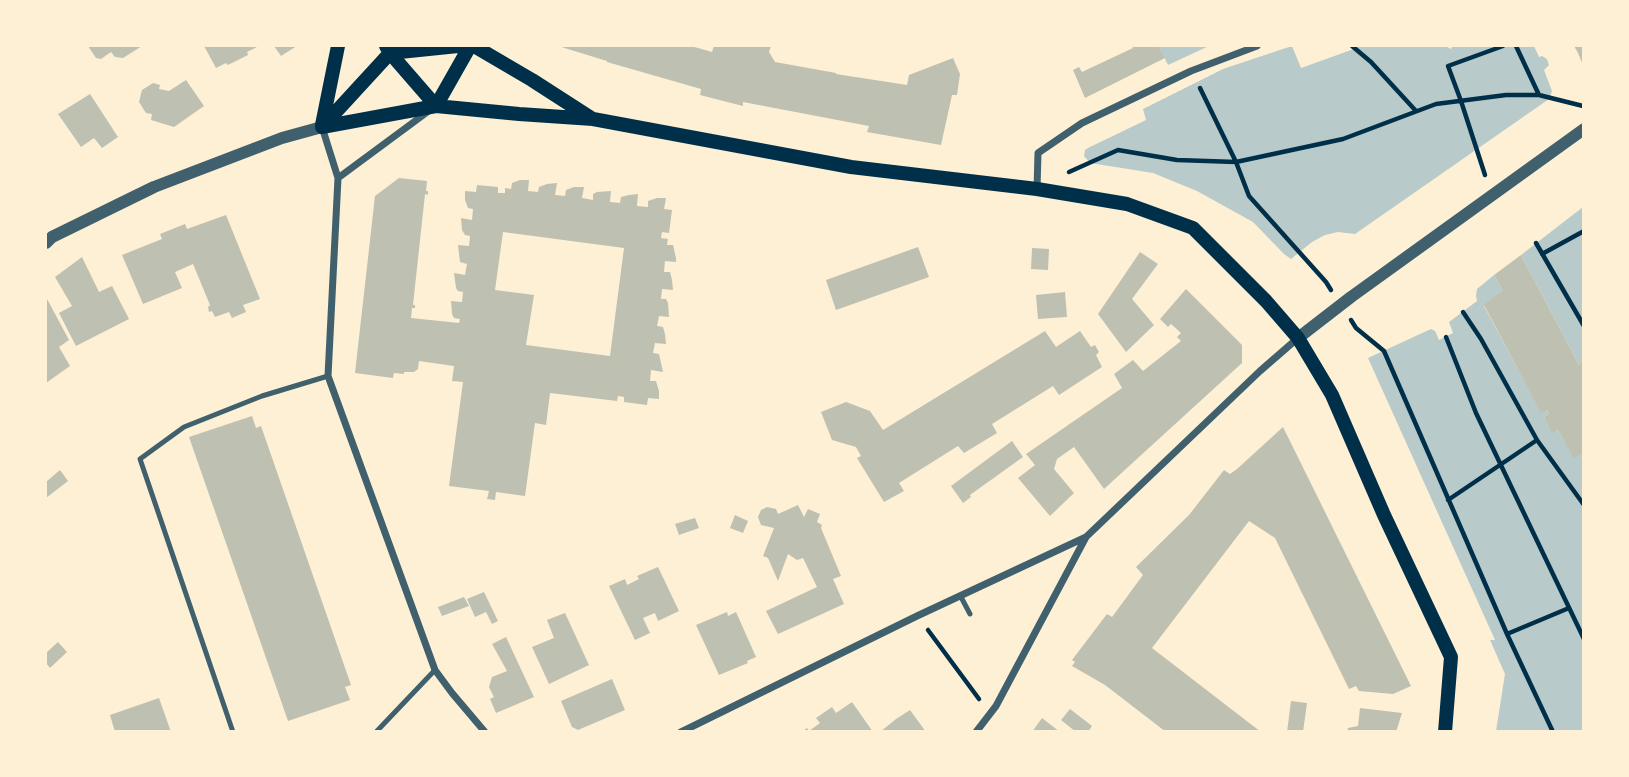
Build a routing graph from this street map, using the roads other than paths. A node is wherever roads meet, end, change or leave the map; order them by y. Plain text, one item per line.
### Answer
1 (338, 46) edge
2 (458, 46) edge
3 (472, 46) edge
4 (1257, 46) edge
5 (388, 49) edge
6 (436, 106) junction
7 (593, 119) junction
8 (322, 127) junction
9 (1584, 129) edge
10 (338, 178) junction
11 (1037, 189) junction
12 (48, 240) edge
13 (1298, 338) junction
14 (328, 376) junction
15 (1086, 537) junction
16 (961, 597) junction
17 (970, 614) dead end
18 (435, 670) junction
19 (233, 732) edge
20 (376, 732) edge
21 (485, 732) edge
22 (681, 732) edge
23 (976, 732) edge
24 (1445, 732) edge

1 - 8 main road
2 - 5 main road
3 - 6 main road
3 - 7 main road
4 - 11 street
5 - 6 main road
5 - 8 main road
6 - 7 main road
6 - 8 main road
6 - 10 street
7 - 11 main road
8 - 10 street
8 - 12 street
9 - 13 street
10 - 14 street
11 - 13 main road
13 - 15 street
13 - 24 main road
14 - 18 street
14 - 19 lane
15 - 16 street
15 - 23 street
16 - 17 lane
16 - 22 street
18 - 20 lane
18 - 21 street

